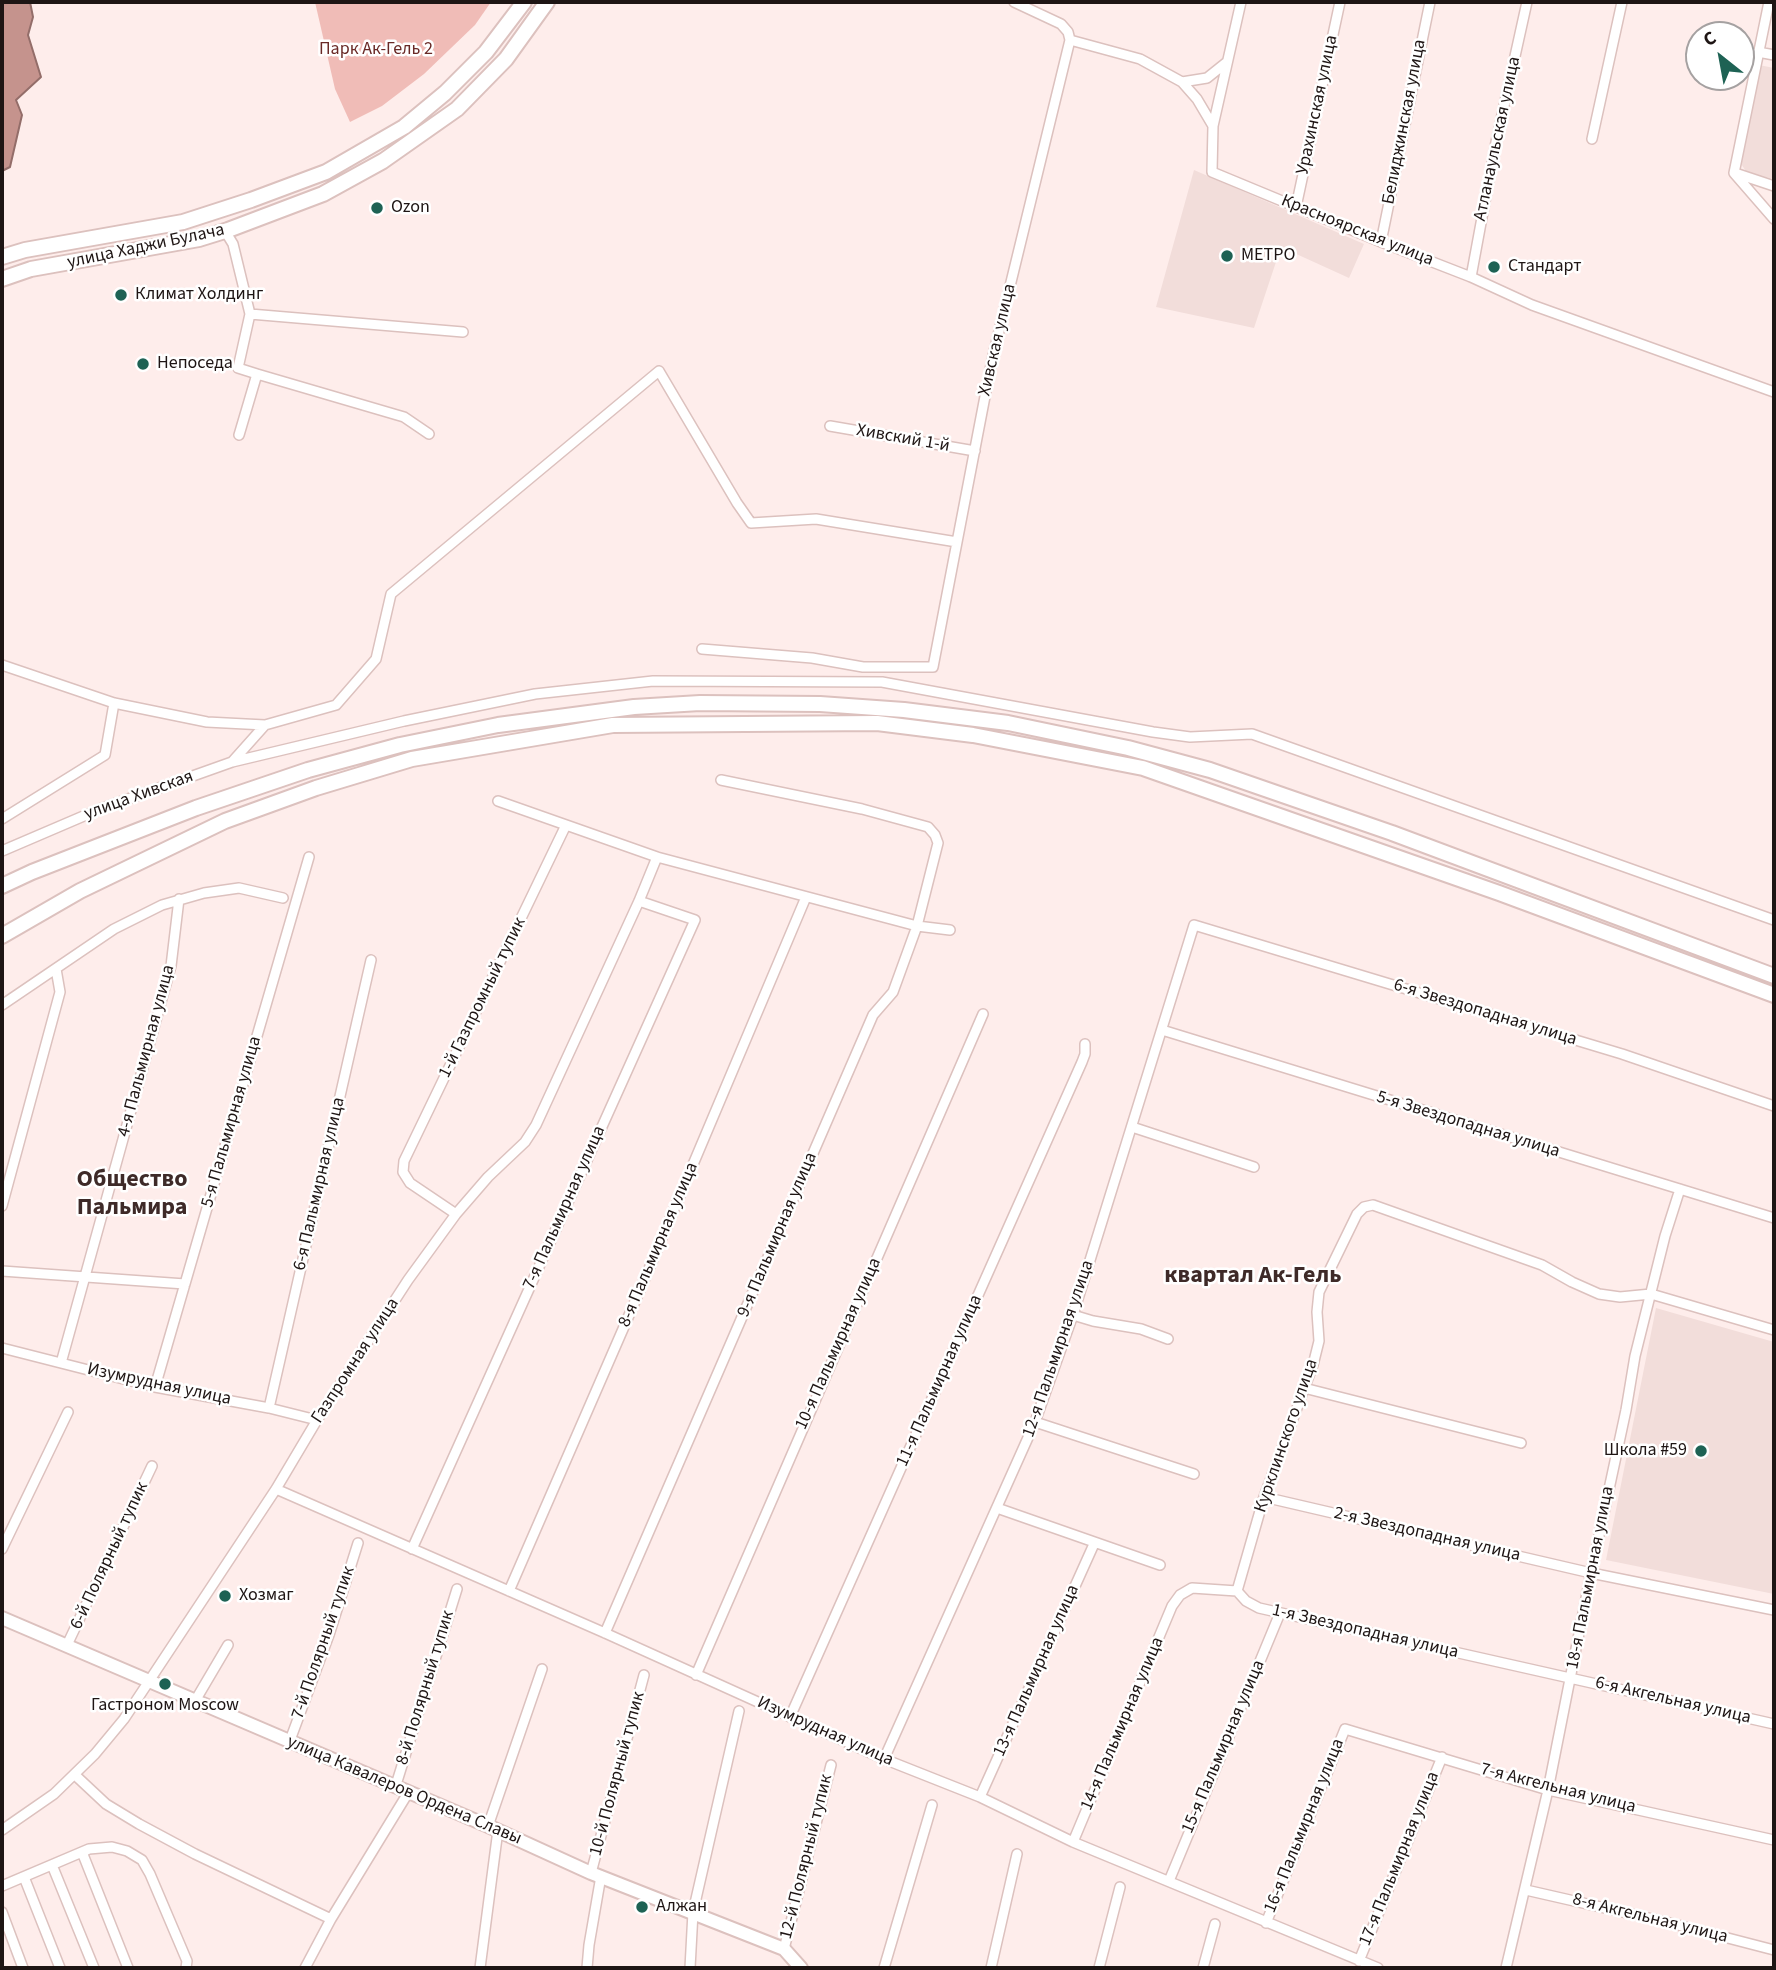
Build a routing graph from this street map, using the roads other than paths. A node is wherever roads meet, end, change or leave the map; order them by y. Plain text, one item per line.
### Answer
1 (524, 2) edge
2 (547, 2) edge
3 (1014, 2) edge
4 (1241, 2) edge
5 (1340, 2) edge
6 (1430, 2) edge
7 (1527, 2) edge
8 (1622, 2) edge
9 (1769, 2) edge
10 (1070, 40) junction
11 (1758, 52) junction
12 (1774, 55) edge
13 (1227, 62) junction
14 (1182, 82) junction
15 (1213, 126) junction
16 (1592, 139) dead end
17 (1734, 173) junction
18 (1774, 186) edge
19 (1296, 207) junction
20 (1774, 219) edge
21 (225, 231) junction
22 (1381, 242) junction
23 (57, 245) junction
24 (2, 257) edge
25 (63, 264) junction
26 (1471, 276) junction
27 (2, 279) edge
28 (250, 314) junction
29 (463, 332) dead end
30 (257, 374) junction
31 (1774, 392) edge
32 (830, 426) dead end
33 (239, 435) dead end
34 (429, 435) dead end
35 (975, 451) junction
36 (957, 542) junction
37 (702, 649) dead end
38 (2, 665) edge
39 (114, 703) junction
40 (265, 725) junction
41 (232, 762) junction
42 (721, 780) dead end
43 (498, 802) dead end
44 (2, 819) edge
45 (566, 825) junction
46 (2, 851) edge
47 (309, 857) dead end
48 (657, 857) junction
49 (2, 886) edge
50 (806, 897) junction
51 (283, 898) dead end
52 (179, 899) junction
53 (639, 901) junction
54 (1774, 920) edge
55 (1194, 925) joint
56 (917, 926) junction
57 (950, 930) dead end
58 (2, 936) edge
59 (371, 960) dead end
60 (56, 969) junction
61 (1774, 976) edge
62 (1774, 995) edge
63 (2, 1005) edge
64 (983, 1014) dead end
65 (1162, 1030) junction
66 (1085, 1044) dead end
67 (1774, 1105) edge
68 (1132, 1127) junction
69 (1254, 1167) dead end
70 (1680, 1189) junction
71 (2, 1206) edge
72 (456, 1213) junction
73 (1774, 1217) edge
74 (2, 1271) edge
75 (85, 1276) junction
76 (185, 1284) junction
77 (1651, 1294) junction
78 (1073, 1315) junction
79 (1774, 1330) edge
80 (1168, 1339) dead end
81 (2, 1348) edge
82 (61, 1363) junction
83 (155, 1387) junction
84 (1304, 1388) junction
85 (269, 1408) junction
86 (68, 1412) dead end
87 (317, 1420) junction
88 (1035, 1422) junction
89 (1521, 1443) dead end
90 (152, 1466) dead end
91 (1194, 1474) dead end
92 (276, 1489) junction
93 (1264, 1497) junction
94 (997, 1508) junction
95 (358, 1543) dead end
96 (1094, 1544) junction
97 (2, 1549) edge
98 (412, 1549) junction
99 (1160, 1565) dead end
100 (1591, 1573) junction
101 (457, 1589) dead end
102 (509, 1591) junction
103 (1237, 1591) junction
104 (1172, 1606) joint
105 (1774, 1610) edge
106 (1280, 1614) junction
107 (2, 1618) edge
108 (605, 1633) junction
109 (67, 1645) junction
110 (228, 1645) dead end
111 (541, 1669) dead end
112 (644, 1675) dead end
113 (695, 1675) junction
114 (1571, 1678) junction
115 (149, 1683) junction
116 (195, 1701) junction
117 (739, 1711) dead end
118 (790, 1717) junction
119 (1774, 1724) edge
120 (1345, 1729) joint
121 (289, 1743) junction
122 (1442, 1757) junction
123 (884, 1759) junction
124 (831, 1765) dead end
125 (75, 1775) junction
126 (395, 1788) junction
127 (1548, 1790) junction
128 (408, 1793) junction
129 (980, 1797) junction
130 (932, 1805) dead end
131 (493, 1828) junction
132 (2, 1830) edge
133 (1774, 1840) edge
134 (1073, 1842) junction
135 (82, 1852) junction
136 (1017, 1854) dead end
137 (52, 1865) junction
138 (596, 1874) junction
139 (24, 1877) junction
140 (1169, 1881) junction
141 (2, 1886) edge
142 (1120, 1887) dead end
143 (1526, 1890) junction
144 (2, 1912) edge
145 (693, 1913) junction
146 (331, 1919) junction
147 (1266, 1923) junction
148 (1215, 1924) dead end
149 (784, 1949) junction
150 (1774, 1950) edge
151 (1359, 1961) junction
152 (23, 1968) edge
153 (60, 1968) edge
154 (94, 1968) edge
155 (128, 1968) edge
156 (186, 1968) edge
157 (305, 1968) edge
158 (480, 1968) edge
159 (587, 1968) edge
160 (690, 1968) edge
161 (801, 1968) edge
162 (884, 1968) edge
163 (991, 1968) edge
164 (1099, 1968) edge
165 (1203, 1968) edge
166 (1378, 1968) edge
167 (1506, 1968) edge

1 - 23 main road, улица Хаджи Булача
2 - 21 main road, улица Хаджи Булача
3 - 10 street
4 - 13 street
5 - 19 street, Урахинская улица
6 - 22 street, Белиджинская улица
7 - 26 street, Атланаульская улица
8 - 16 street
9 - 11 street
10 - 14 street
10 - 35 street, Хивская улица
11 - 12 street
11 - 17 street
13 - 14 street
13 - 15 street
14 - 15 street
15 - 19 street, Красноярская улица
17 - 18 street
17 - 20 street
19 - 22 street, Красноярская улица
21 - 25 main road, улица Хаджи Булача
21 - 28 street
22 - 26 street, Красноярская улица
23 - 24 main road, улица Хаджи Булача
23 - 25 main road
25 - 27 main road, улица Хаджи Булача
26 - 31 street, Красноярская улица
28 - 29 street
28 - 30 street
30 - 33 street
30 - 34 street
32 - 35 street, Хивский 1-й
35 - 36 street, Хивская улица
36 - 37 street, Хивская улица
36 - 40 street
38 - 39 street
39 - 40 street
39 - 44 street
40 - 41 street, улица Хивская
41 - 46 street, улица Хивская
41 - 54 street
42 - 56 street, 9-я Пальмирная улица
43 - 45 street
45 - 48 street
45 - 72 street, 1-й Газпромный тупик
47 - 76 street, 5-я Пальмирная улица
48 - 50 street
48 - 53 street, Газпромная улица
49 - 61 main road
50 - 56 street
50 - 102 street, 8-я Пальмирная улица
51 - 52 street
52 - 60 street
52 - 75 street, 4-я Пальмирная улица
53 - 72 street, Газпромная улица
53 - 98 street, 7-я Пальмирная улица
55 - 65 street, 12-я Пальмирная улица
55 - 67 street, 6-я Звездопадная улица
56 - 57 street
56 - 108 street, 9-я Пальмирная улица
58 - 62 main road
59 - 85 street, 6-я Пальмирная улица
60 - 63 street
60 - 71 street
64 - 113 street, 10-я Пальмирная улица
65 - 68 street, 12-я Пальмирная улица
65 - 70 street, 5-я Звездопадная улица
66 - 118 street, 11-я Пальмирная улица
68 - 69 street
68 - 78 street, 12-я Пальмирная улица
70 - 73 street, 5-я Звездопадная улица
70 - 77 street, 18-я Пальмирная улица
72 - 87 street, Газпромная улица
74 - 75 street
75 - 76 street
75 - 82 street, 4-я Пальмирная улица
76 - 83 street, 5-я Пальмирная улица
77 - 79 street
77 - 84 street, Курклинского улица
77 - 100 street, 18-я Пальмирная улица
78 - 80 street
78 - 88 street, 12-я Пальмирная улица
81 - 82 street, Изумрудная улица
82 - 83 street, Изумрудная улица
83 - 85 street, Изумрудная улица
84 - 89 street
84 - 93 street, Курклинского улица
85 - 87 street, Изумрудная улица
86 - 97 street
87 - 92 street, Газпромная улица
88 - 91 street
88 - 94 street, 12-я Пальмирная улица
90 - 109 street, 6-й Полярный тупик
92 - 98 street, Изумрудная улица
92 - 115 street, Газпромная улица
93 - 100 street, 2-я Звездопадная улица
93 - 103 street, Курклинского улица
94 - 96 street
94 - 123 street, 12-я Пальмирная улица
95 - 121 street, 7-й Полярный тупик
96 - 99 street
96 - 129 street, 13-я Пальмирная улица
98 - 102 street, Изумрудная улица
100 - 105 street, 2-я Звездопадная улица
100 - 114 street, 18-я Пальмирная улица
101 - 126 street, 8-й Полярный тупик
102 - 108 street, Изумрудная улица
103 - 104 street, 1-я Звездопадная улица
103 - 106 street, 1-я Звездопадная улица
104 - 134 street, 14-я Пальмирная улица
106 - 114 street, 1-я Звездопадная улица
106 - 140 street, 15-я Пальмирная улица
107 - 109 street, улица Кавалеров Ордена Славы
108 - 113 street, Изумрудная улица
109 - 115 street, улица Кавалеров Ордена Славы
110 - 116 street
111 - 131 street
112 - 138 street, 10-й Полярный тупик
113 - 118 street, Изумрудная улица
114 - 119 street, 6-я Акгельная улица
114 - 127 street, 18-я Пальмирная улица
115 - 116 street, улица Кавалеров Ордена Славы
115 - 125 street, Газпромная улица
116 - 121 street, улица Кавалеров Ордена Славы
117 - 145 street
118 - 123 street, Изумрудная улица
120 - 122 street, 7-я Акгельная улица
120 - 147 street, 16-я Пальмирная улица
121 - 126 street, улица Кавалеров Ордена Славы
122 - 127 street, 7-я Акгельная улица
122 - 151 street, 17-я Пальмирная улица
123 - 129 street, Изумрудная улица
124 - 149 street, 12-й Полярный тупик
125 - 132 street, Газпромная улица
125 - 146 street
126 - 128 street, улица Кавалеров Ордена Славы
127 - 133 street, 7-я Акгельная улица
127 - 143 street, 18-я Пальмирная улица
128 - 131 street, улица Кавалеров Ордена Славы
128 - 146 street
129 - 134 street, Изумрудная улица
130 - 162 street
131 - 138 street, улица Кавалеров Ордена Славы
131 - 158 street
134 - 140 street, Изумрудная улица
135 - 137 street
135 - 155 street
135 - 156 street
136 - 163 street
137 - 139 street
137 - 154 street
138 - 145 street, улица Кавалеров Ордена Славы
138 - 159 street, 10-й Полярный тупик
139 - 141 street
139 - 153 street
140 - 147 street, Изумрудная улица
142 - 164 street
143 - 150 street, 8-я Акгельная улица
143 - 167 street, 18-я Пальмирная улица
144 - 152 street
145 - 149 street, улица Кавалеров Ордена Славы
145 - 160 street
146 - 157 street
147 - 151 street, Изумрудная улица
148 - 165 street
149 - 161 street, улица Кавалеров Ордена Славы
151 - 166 street, Изумрудная улица

